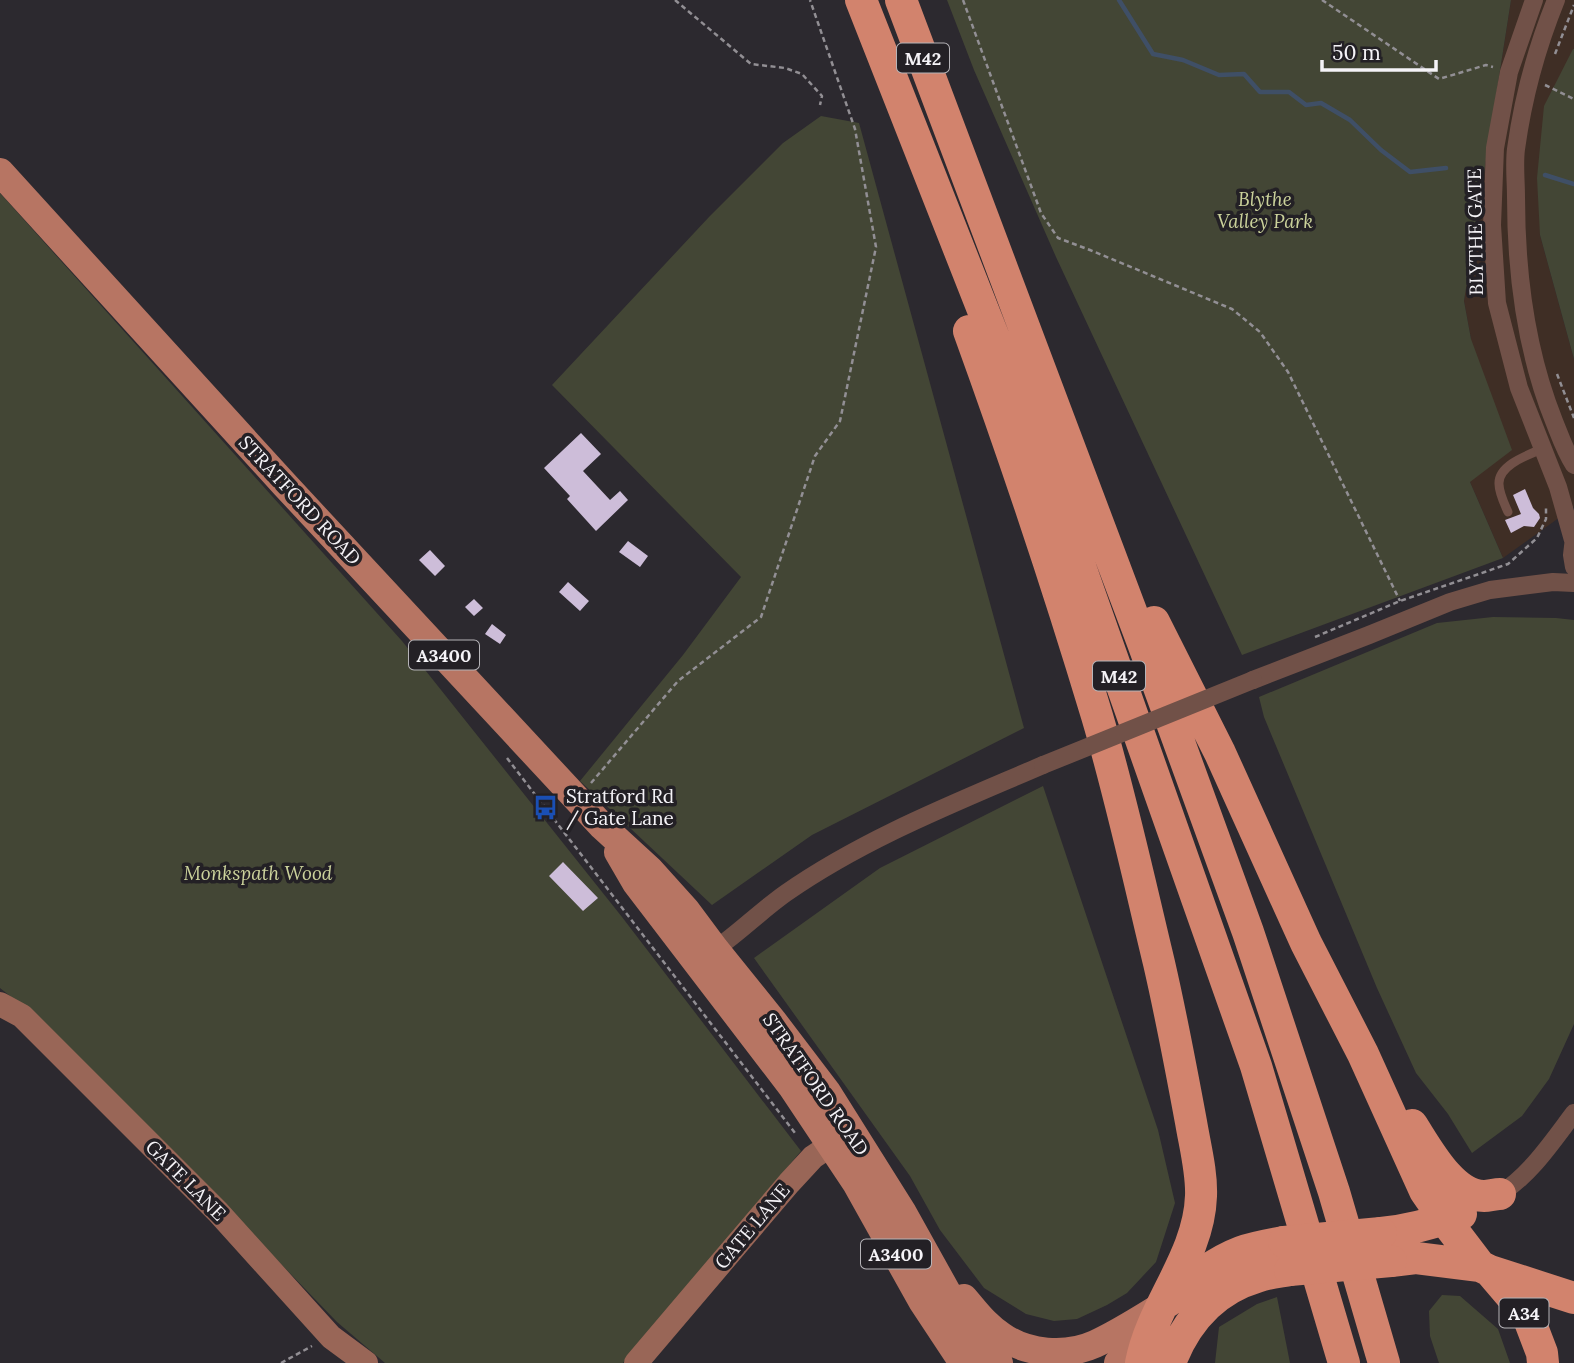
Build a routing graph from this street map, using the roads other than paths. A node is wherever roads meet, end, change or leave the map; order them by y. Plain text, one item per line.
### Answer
1 (901, 0) edge
2 (1534, 0) edge
3 (1556, 0) edge
4 (866, 13) edge
5 (0, 172) edge
6 (1542, 449) junction
7 (1574, 465) edge
8 (1508, 512) dead end
9 (1574, 539) edge
10 (1574, 567) edge
11 (1117, 573) junction
12 (1574, 583) edge
13 (706, 956) junction
14 (0, 1003) edge
15 (1363, 1054) junction
16 (1574, 1113) edge
17 (832, 1144) junction
18 (1500, 1194) junction
19 (904, 1213) junction
20 (1445, 1220) junction
21 (1386, 1247) junction
22 (1287, 1256) junction
23 (1485, 1268) junction
24 (1574, 1298) edge
25 (1160, 1307) junction
26 (1143, 1359) edge
27 (366, 1363) edge
28 (636, 1363) edge
29 (963, 1363) edge
30 (999, 1363) edge
31 (1344, 1363) edge
32 (1384, 1363) edge
33 (1543, 1363) edge

1 - 11 highway, M42
2 - 6 street, BLYTHE GATE
3 - 7 street
4 - 25 highway
4 - 31 highway, M42
5 - 13 main road, STRATFORD ROAD / A3400
6 - 8 lane
6 - 9 street, BLYTHE GATE
9 - 10 street, BLYTHE GATE
11 - 15 highway
11 - 32 highway, M42
12 - 13 street, bridge
13 - 17 main road, STRATFORD ROAD / A3400
14 - 27 street, GATE LANE
15 - 18 highway
15 - 20 highway
16 - 18 street
17 - 19 main road, STRATFORD ROAD / A3400
17 - 28 street, GATE LANE
17 - 29 main road, STRATFORD ROAD / A3400
18 - 20 highway
19 - 25 main road
19 - 30 main road, STRATFORD ROAD / A3400
20 - 21 highway
20 - 23 highway
21 - 22 highway, bridge
21 - 23 highway, A34
22 - 25 highway
22 - 26 highway
23 - 24 highway, A34
23 - 33 highway, A34
25 - 26 highway

